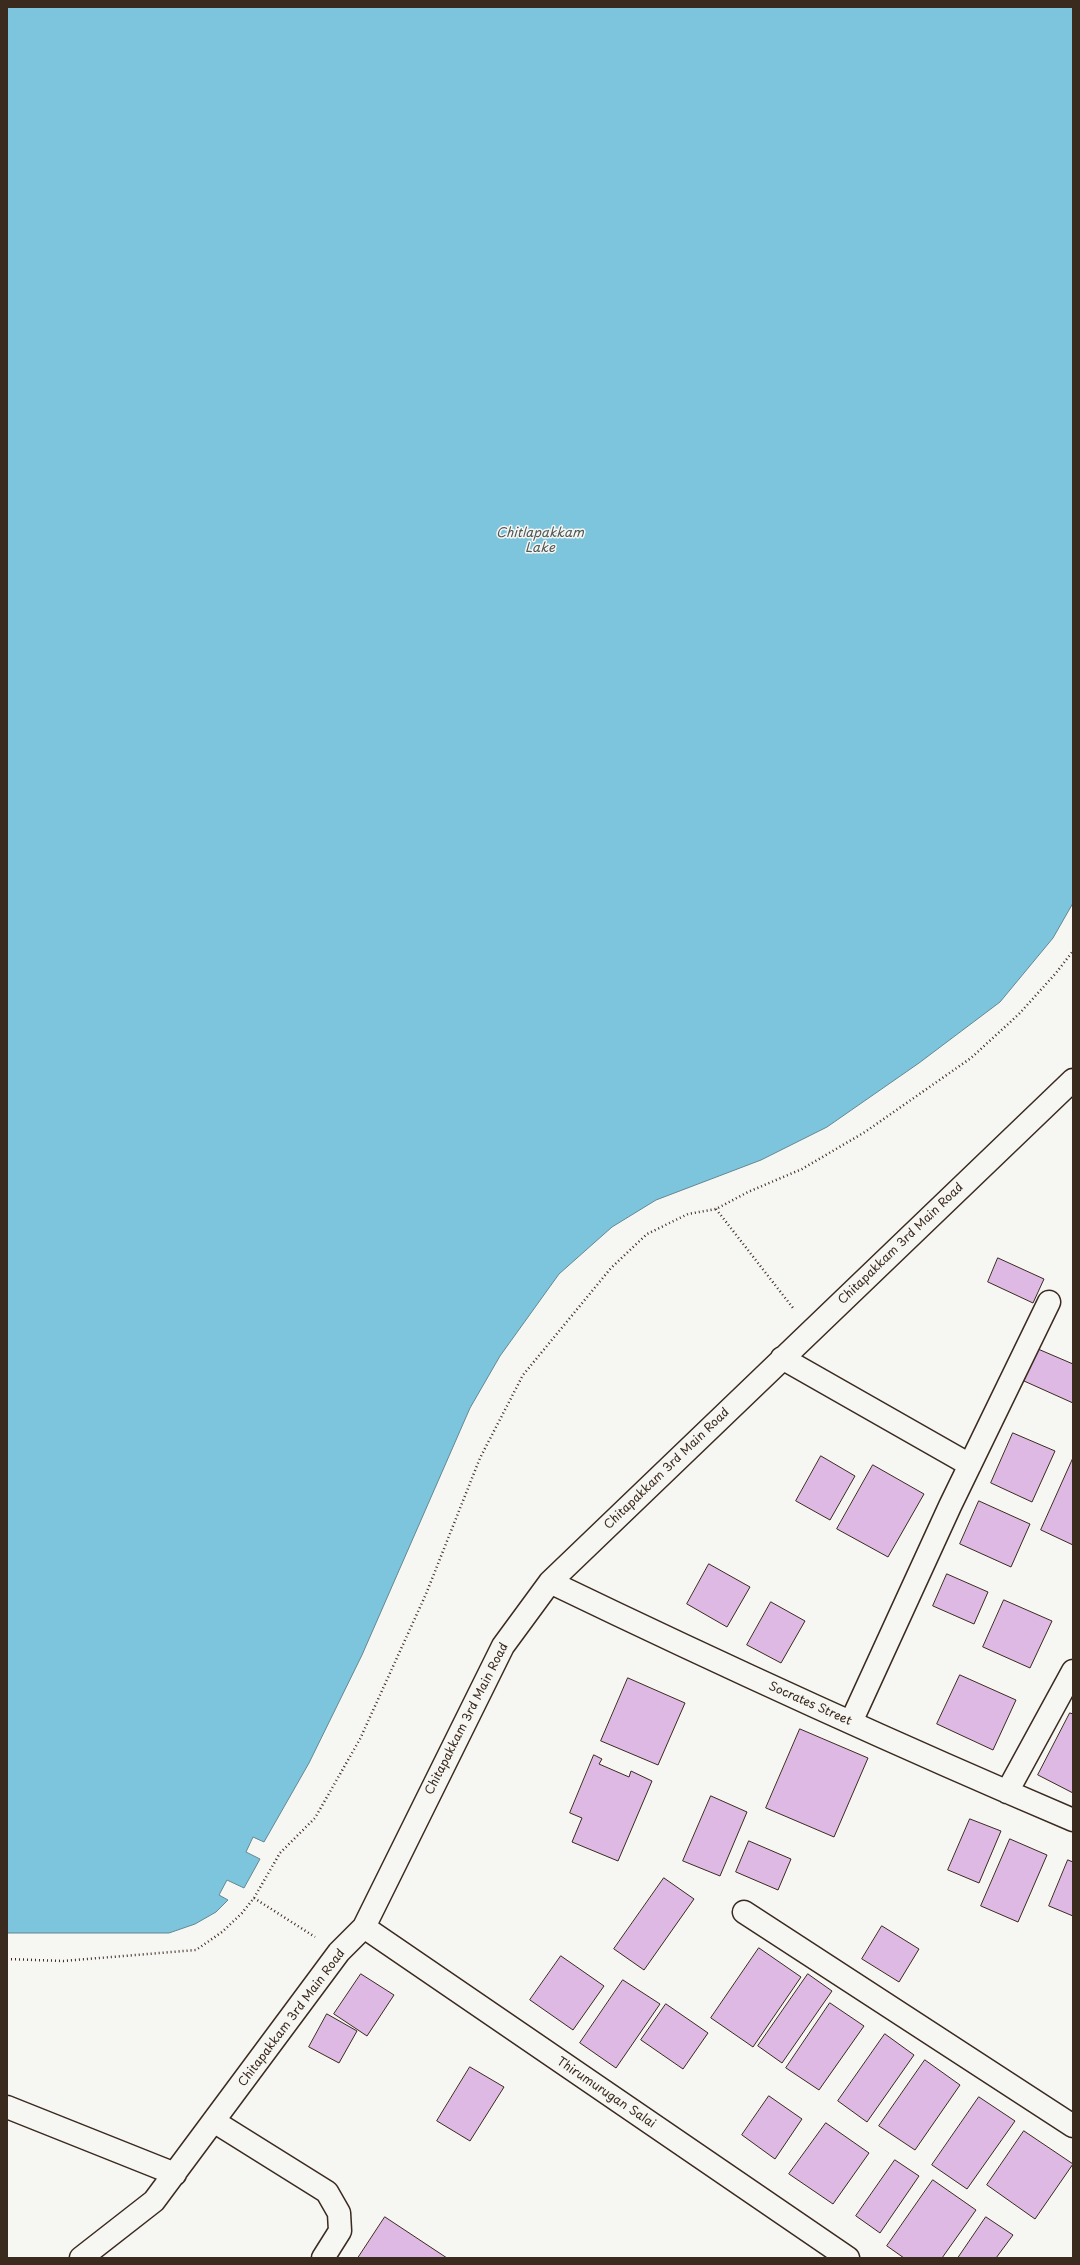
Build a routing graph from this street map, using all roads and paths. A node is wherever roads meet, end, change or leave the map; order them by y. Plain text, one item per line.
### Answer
1 (1073, 951) edge
2 (1073, 1080) edge
3 (716, 1209) junction
4 (1049, 1302) dead end
5 (811, 1331) junction
6 (782, 1358) junction
7 (970, 1465) junction
8 (550, 1582) junction
9 (1073, 1671) edge
10 (851, 1722) junction
11 (1007, 1792) junction
12 (1073, 1820) edge
13 (254, 1898) junction
14 (744, 1912) dead end
15 (287, 1919) dead end
16 (364, 1927) junction
17 (7, 1959) edge
18 (7, 2107) edge
19 (214, 2122) junction
20 (1073, 2126) edge
21 (175, 2174) junction
22 (81, 2258) edge
23 (323, 2258) edge
24 (848, 2258) edge

1 - 3 path
2 - 5 street, Chitapakkam 3rd Main Road
3 - 5 path
3 - 13 path
4 - 7 street
5 - 6 street, Chitapakkam 3rd Main Road
6 - 7 street
6 - 8 street, Chitapakkam 3rd Main Road
7 - 10 street
8 - 10 street, Socrates Street
8 - 16 street, Chitapakkam 3rd Main Road
9 - 11 street
10 - 11 street, Socrates Street
11 - 12 street, Socrates Street
13 - 15 path
13 - 17 path
14 - 20 street
16 - 19 street, Chitapakkam 3rd Main Road
16 - 24 street, Thirumurugan Salai
18 - 21 street
19 - 21 street, Chitapakkam 3rd Main Road
19 - 23 street
21 - 22 street, Chitapakkam 3rd Main Road

